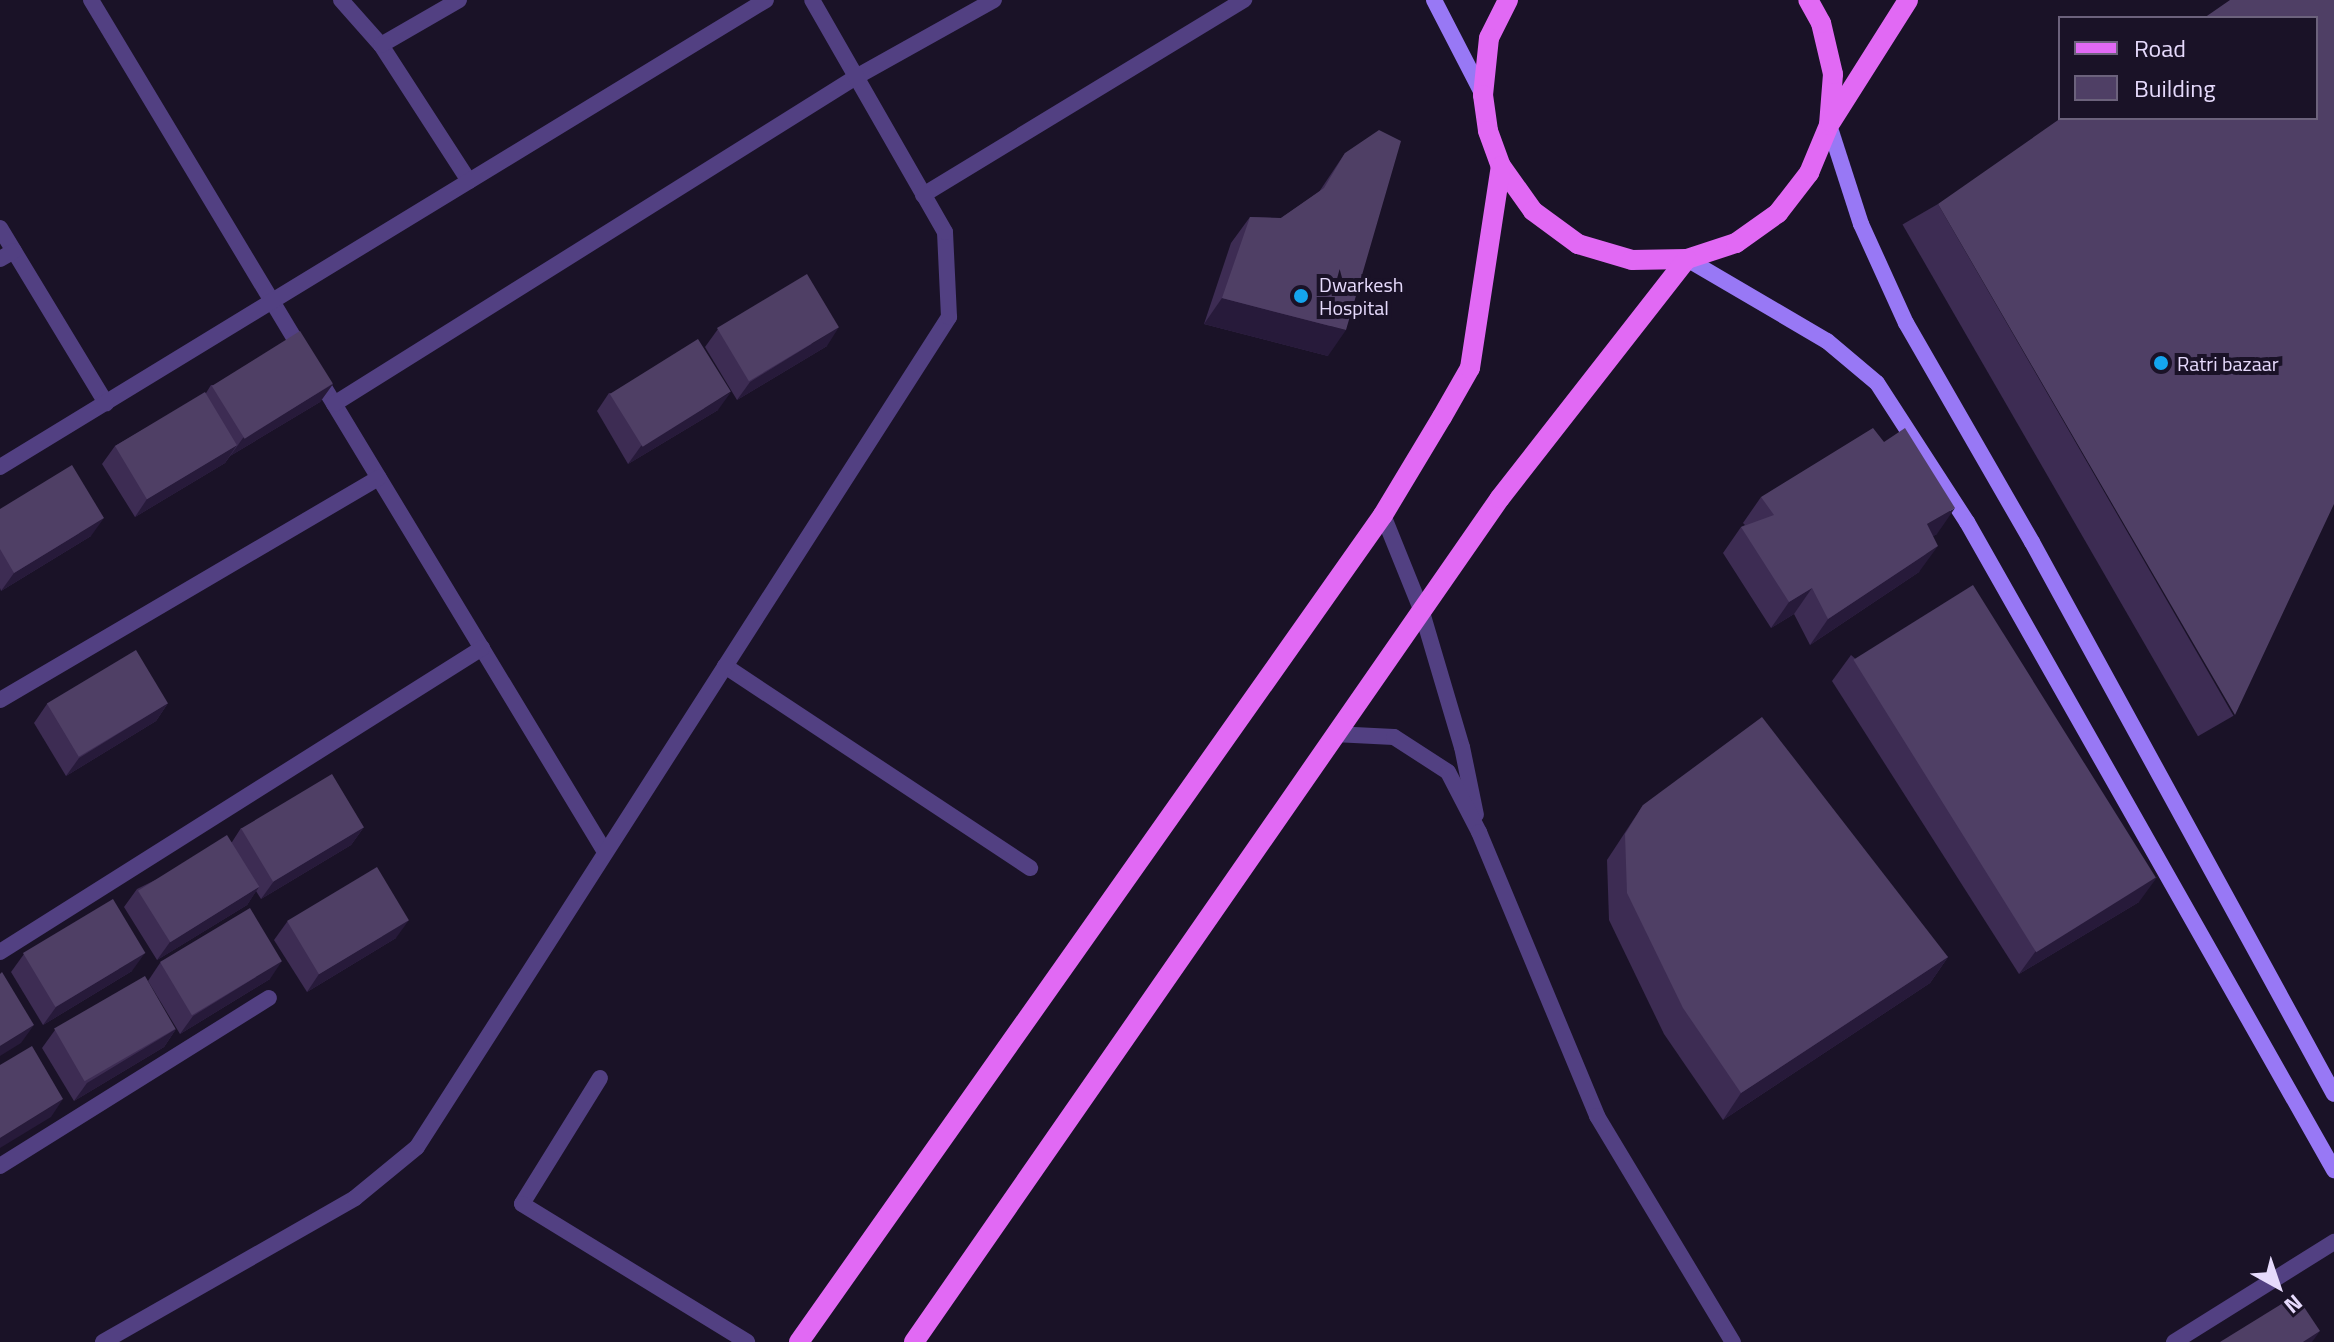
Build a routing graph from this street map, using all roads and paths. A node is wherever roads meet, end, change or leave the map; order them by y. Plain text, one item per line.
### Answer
1 (91, 0) edge
2 (341, 0) edge
3 (459, 0) edge
4 (766, 0) edge
5 (812, 0) edge
6 (994, 0) edge
7 (1244, 0) edge
8 (1434, 0) edge
9 (1508, 0) edge
10 (1808, 0) edge
11 (1908, 0) edge
12 (381, 45) junction
13 (856, 77) junction
14 (1483, 95) junction
15 (1829, 125) junction
16 (1501, 166) junction
17 (469, 181) junction
18 (923, 195) junction
19 (0, 228) edge
20 (7, 255) edge
21 (1687, 259) junction
22 (273, 302) junction
23 (106, 403) junction
24 (334, 404) junction
25 (0, 467) edge
26 (379, 478) junction
27 (1383, 515) junction
28 (1421, 609) junction
29 (482, 648) junction
30 (725, 666) junction
31 (0, 700) edge
32 (1334, 734) junction
33 (1479, 832) junction
34 (605, 852) junction
35 (1030, 868) dead end
36 (0, 952) edge
37 (269, 998) dead end
38 (600, 1078) dead end
39 (2334, 1094) edge
40 (0, 1166) edge
41 (2334, 1170) edge
42 (2334, 1242) edge
43 (103, 1342) edge
44 (747, 1342) edge
45 (799, 1342) edge
46 (914, 1342) edge
47 (1733, 1342) edge
48 (2174, 1342) edge

1 - 22 street
2 - 12 street
3 - 12 street
4 - 17 street
5 - 13 street
6 - 13 street
7 - 18 street
8 - 14 main road
9 - 14 main road
10 - 15 main road
11 - 15 main road
12 - 17 street
13 - 18 street
13 - 24 street
14 - 16 main road
15 - 21 main road
15 - 39 main road
16 - 21 main road
16 - 27 main road
17 - 22 street
18 - 30 street
19 - 20 street
20 - 23 street
21 - 28 main road
21 - 41 main road
22 - 23 street
22 - 24 street
23 - 25 street
24 - 26 street
26 - 29 street
26 - 31 street
27 - 28 street
27 - 45 main road
28 - 32 main road
28 - 33 street
29 - 34 street
29 - 36 street
30 - 34 street
30 - 35 street
32 - 33 street
32 - 46 main road
33 - 47 street
34 - 43 street
37 - 40 street
38 - 44 street
42 - 48 street

